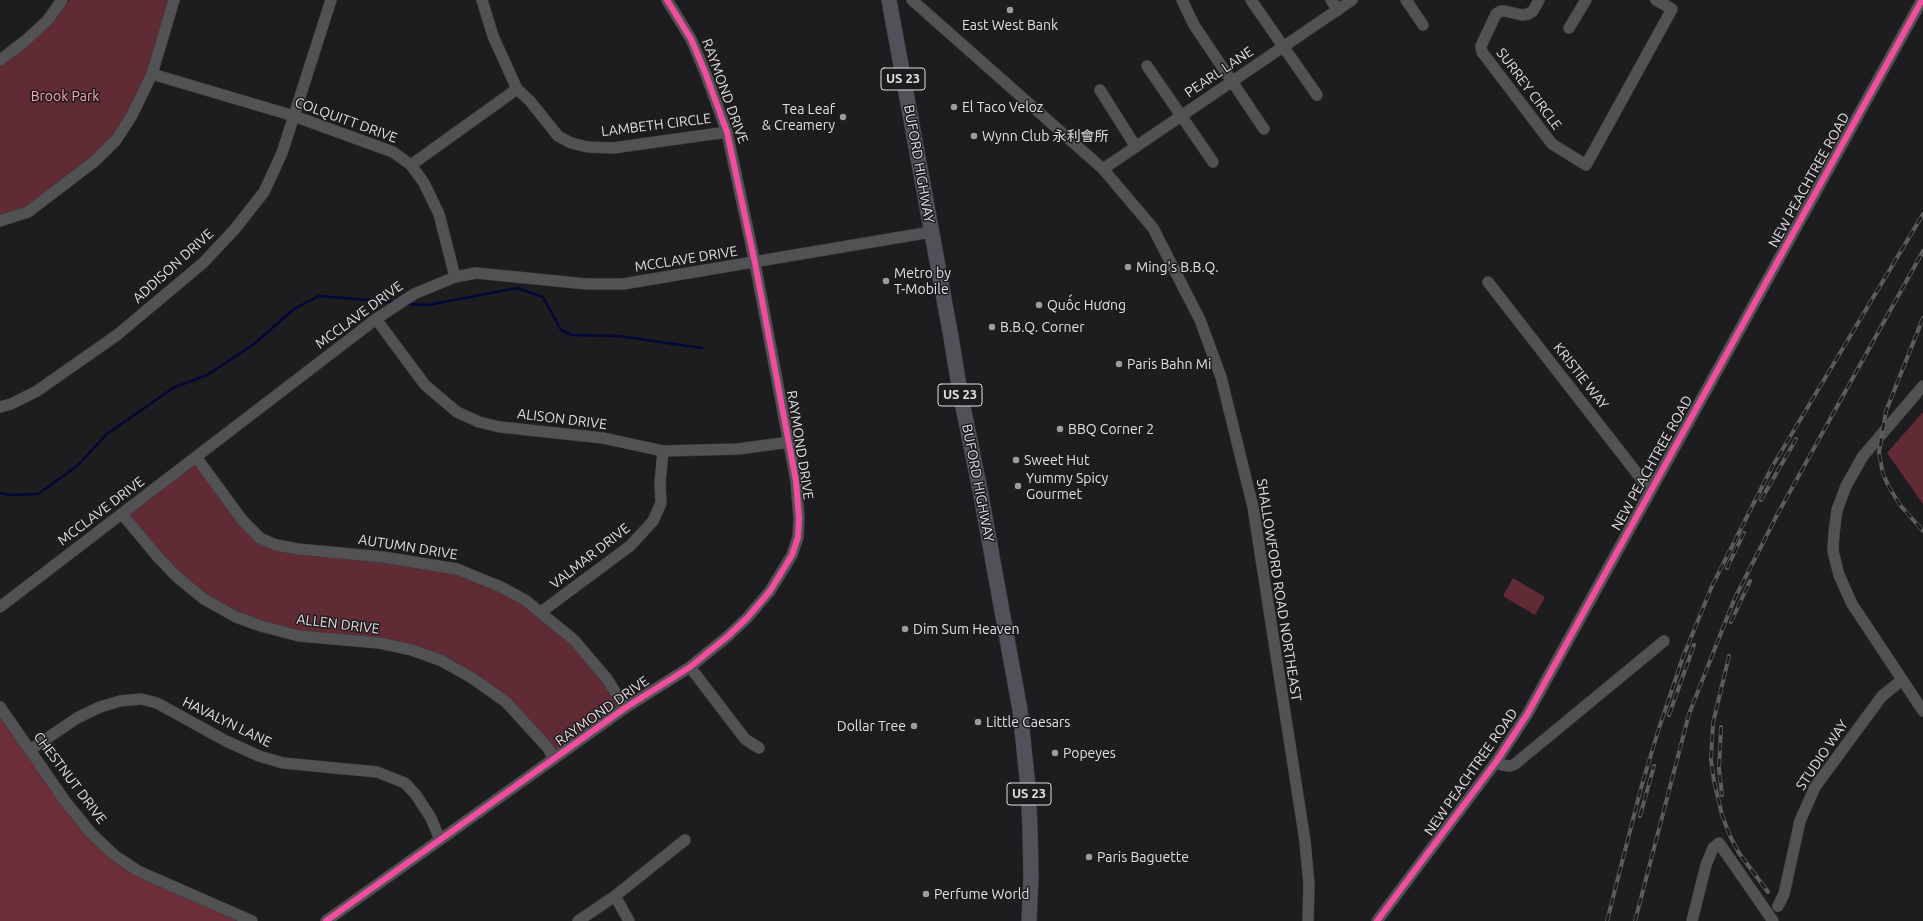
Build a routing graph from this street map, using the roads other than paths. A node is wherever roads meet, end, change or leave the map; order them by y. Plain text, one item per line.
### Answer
1 (62, 0) edge
2 (174, 0) edge
3 (331, 0) edge
4 (482, 0) edge
5 (667, 0) edge
6 (889, 0) edge
7 (912, 0) edge
8 (1182, 0) edge
9 (1251, 0) edge
10 (1331, 0) edge
11 (1352, 0) edge
12 (1406, 0) edge
13 (1539, 0) edge
14 (1586, 0) edge
15 (1656, 0) edge
16 (1922, 0) edge
17 (1338, 10) junction
18 (1423, 25) dead end
19 (1569, 28) dead end
20 (1284, 47) junction
21 (0, 60) edge
22 (1147, 66) dead end
23 (152, 74) junction
24 (1232, 82) junction
25 (517, 89) junction
26 (1100, 90) dead end
27 (1317, 96) dead end
28 (294, 116) junction
29 (1181, 116) junction
30 (1264, 130) dead end
31 (727, 132) junction
32 (1136, 147) junction
33 (1213, 162) dead end
34 (411, 165) junction
35 (1103, 169) junction
36 (0, 221) edge
37 (931, 232) junction
38 (755, 263) junction
39 (454, 277) junction
40 (1488, 282) dead end
41 (376, 319) junction
42 (1923, 386) edge
43 (0, 407) edge
44 (790, 442) junction
45 (663, 451) junction
46 (196, 457) junction
47 (1653, 486) junction
48 (122, 514) junction
49 (0, 607) edge
50 (542, 612) junction
51 (1664, 642) dead end
52 (690, 667) junction
53 (1902, 680) junction
54 (0, 707) edge
55 (625, 708) junction
56 (1923, 711) edge
57 (759, 748) dead end
58 (30, 750) junction
59 (554, 759) junction
60 (1496, 762) junction
61 (440, 840) junction
62 (685, 840) dead end
63 (615, 896) junction
64 (1778, 906) dead end
65 (252, 921) edge
66 (326, 921) edge
67 (578, 921) edge
68 (629, 921) edge
69 (1029, 921) edge
70 (1308, 921) edge
71 (1377, 921) edge
72 (1692, 921) edge
73 (1774, 921) edge

1 - 21 street
2 - 23 street
3 - 28 street, ADDISON DRIVE
4 - 25 street, LAMBETH CIRCLE
5 - 31 street, RAYMOND DRIVE
6 - 37 main road, BUFORD HIGHWAY / US 23
7 - 35 street, SHALLOWFORD ROAD NORTHEAST
8 - 24 street
9 - 20 street
10 - 17 street
11 - 17 street, PEARL LANE
12 - 18 street
13 - 15 street, SURREY CIRCLE
14 - 19 street
16 - 47 street, NEW PEACHTREE ROAD
17 - 20 street, PEARL LANE
20 - 24 street, PEARL LANE
20 - 27 street
22 - 29 street
23 - 28 street, COLQUITT DRIVE
23 - 36 street
24 - 29 street, PEARL LANE
24 - 30 street
25 - 31 street, LAMBETH CIRCLE
25 - 34 street
26 - 32 street
28 - 34 street, COLQUITT DRIVE
28 - 43 street, ADDISON DRIVE
29 - 32 street, PEARL LANE
29 - 33 street
31 - 38 street, RAYMOND DRIVE
32 - 35 street, PEARL LANE
34 - 39 street, COLQUITT DRIVE
35 - 70 street, SHALLOWFORD ROAD NORTHEAST
37 - 38 street, MCCLAVE DRIVE
37 - 69 main road, BUFORD HIGHWAY / US 23
38 - 39 street, MCCLAVE DRIVE
38 - 44 street, RAYMOND DRIVE
39 - 41 street, MCCLAVE DRIVE
40 - 47 street, KRISTIE WAY
41 - 45 street, ALISON DRIVE
41 - 46 street, MCCLAVE DRIVE
42 - 53 street
44 - 45 street, ALISON DRIVE
44 - 52 street, RAYMOND DRIVE
45 - 50 street, VALMAR DRIVE
46 - 48 street, MCCLAVE DRIVE
46 - 50 street, AUTUMN DRIVE
47 - 60 street, NEW PEACHTREE ROAD
48 - 49 street, MCCLAVE DRIVE
48 - 59 street, ALLEN DRIVE
50 - 55 street, AUTUMN DRIVE
51 - 60 street
52 - 55 street, RAYMOND DRIVE
52 - 57 street
53 - 56 street
53 - 64 street, STUDIO WAY
54 - 58 street, CHESTNUT DRIVE
55 - 59 street, RAYMOND DRIVE
58 - 61 street, HAVALYN LANE
58 - 65 street, CHESTNUT DRIVE
59 - 61 street, RAYMOND DRIVE
60 - 71 street, NEW PEACHTREE ROAD
61 - 66 street, RAYMOND DRIVE
62 - 63 street
63 - 67 street
63 - 68 street
72 - 73 street

